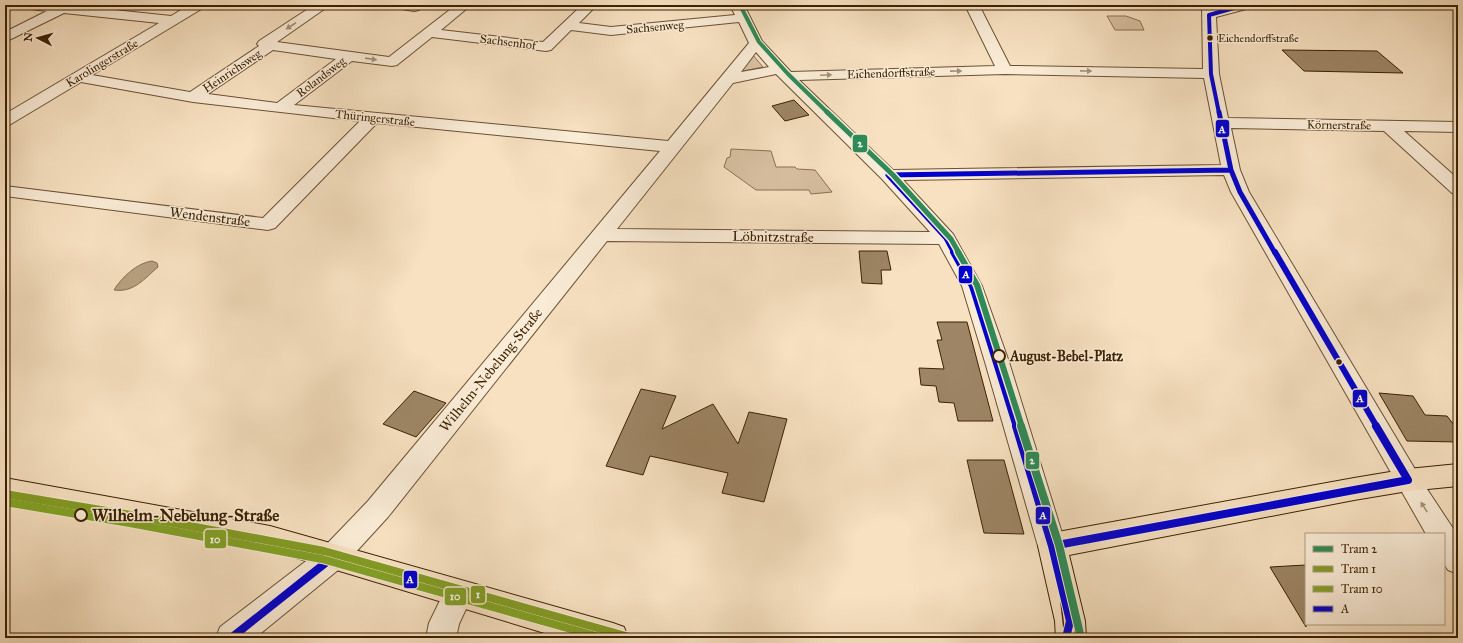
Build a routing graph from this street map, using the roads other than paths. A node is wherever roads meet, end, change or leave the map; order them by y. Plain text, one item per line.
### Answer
1 (28, 5) edge
2 (198, 5) edge
3 (323, 5) edge
4 (464, 5) edge
5 (584, 5) edge
6 (736, 5) edge
7 (972, 5) edge
8 (1245, 5) edge
9 (66, 7) edge
10 (1209, 10) edge
11 (742, 18) junction
12 (173, 20) junction
13 (568, 26) junction
14 (430, 33) junction
15 (5, 38) edge
16 (756, 43) junction
17 (270, 45) junction
18 (349, 56) junction
19 (1005, 70) junction
20 (783, 73) junction
21 (1211, 74) junction
22 (79, 77) junction
23 (728, 79) junction
24 (193, 97) junction
25 (280, 108) junction
26 (372, 118) junction
27 (5, 121) edge
28 (1221, 123) junction
29 (1387, 125) junction
30 (1458, 127) edge
31 (672, 147) junction
32 (1231, 170) junction
33 (888, 175) junction
34 (1458, 189) edge
35 (5, 191) edge
36 (601, 235) junction
37 (946, 238) junction
38 (1458, 475) edge
39 (1408, 480) junction
40 (5, 489) edge
41 (1440, 533) edge
42 (1445, 541) edge
43 (1052, 546) junction
44 (333, 557) junction
45 (1458, 561) edge
46 (458, 594) junction
47 (1072, 632) edge
48 (231, 638) edge
49 (441, 638) edge
50 (613, 638) edge

1 - 9 street
2 - 12 street, Karolingerstraße
3 -> 17 street, Heinrichsweg
4 - 14 street, Rolandsweg
5 - 13 street, Sachsenhof
6 - 11 street
7 - 19 street
8 - 10 street
9 - 12 street
9 - 15 street
10 - 21 street
11 - 13 street, Sachsenweg
11 - 16 street
12 - 22 street, Karolingerstraße
13 - 14 street, Sachsenhof
18 -> 14 street, Rolandsweg
16 - 20 street
16 - 23 street, Wilhelm-Nebelung-Straße
17 - 18 street, Heinrichsweg
17 - 24 street, Heinrichsweg
18 - 25 street, Rolandsweg
20 -> 19 street, Eichendorffstraße
19 -> 21 street, Eichendorffstraße
20 - 23 street
20 - 33 street
21 - 28 street
22 - 24 street, Thüringerstraße
22 - 27 street, Karolingerstraße
23 - 31 street, Wilhelm-Nebelung-Straße
24 - 25 street, Thüringerstraße
25 - 26 street, Thüringerstraße
26 - 31 street, Thüringerstraße
26 - 35 street, Wendenstraße
28 - 29 street, Körnerstraße
28 - 32 street
29 - 30 street, Körnerstraße
29 - 34 street
31 - 36 street, Wilhelm-Nebelung-Straße
32 - 33 street
32 - 39 street
33 - 37 street
36 - 37 street, Löbnitzstraße
36 - 44 street, Wilhelm-Nebelung-Straße
37 - 43 street
38 - 39 main road
41 -> 39 street
39 - 43 main road
40 - 44 main road
42 - 45 street
43 - 47 main road
44 - 46 main road
44 - 48 street, Wilhelm-Nebelung-Straße
46 - 49 street
46 - 50 main road

